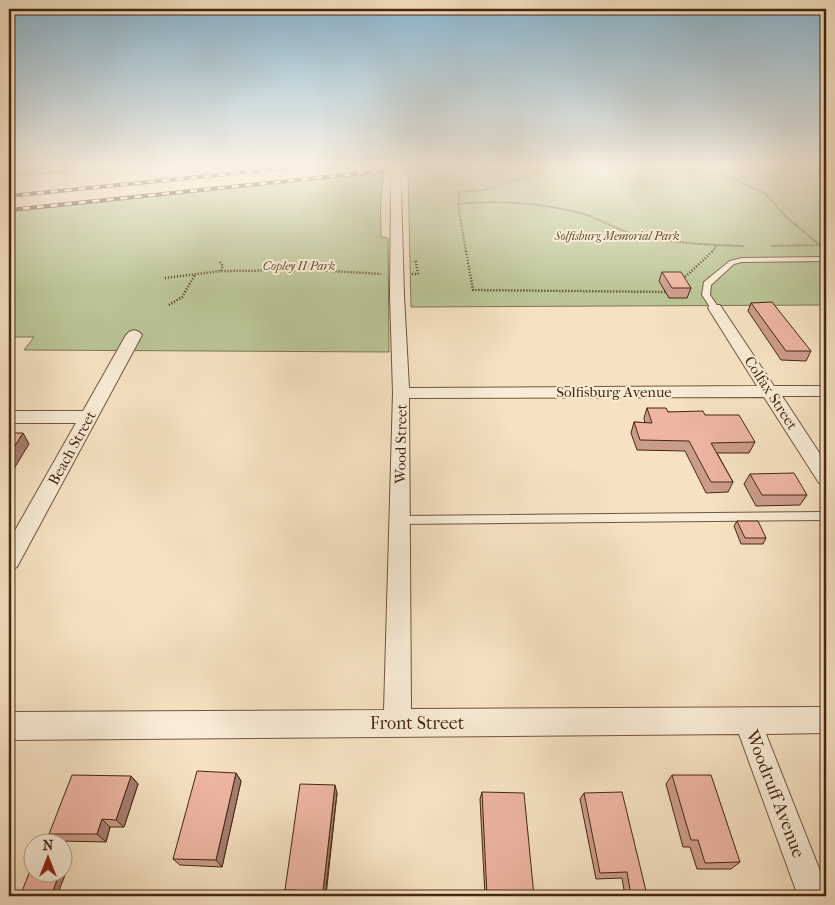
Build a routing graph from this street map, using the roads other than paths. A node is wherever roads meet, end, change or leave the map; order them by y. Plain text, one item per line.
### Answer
1 (396, 207) edge
2 (396, 238) joint
3 (826, 259) edge
4 (715, 308) joint
5 (134, 336) dead end
6 (826, 391) edge
7 (770, 392) junction
8 (401, 393) junction
9 (9, 417) edge
10 (89, 417) junction
11 (826, 478) edge
12 (826, 516) edge
13 (400, 520) junction
14 (9, 561) edge
15 (747, 720) junction
16 (826, 720) edge
17 (397, 723) junction
18 (9, 726) edge
19 (814, 896) edge

1 - 2 street, Wood Street, bridge
2 - 8 street, Wood Street
3 - 4 lane
4 - 7 street, Colfax Street
5 - 10 street, Beach Street
6 - 7 street, Solfisburg Avenue
7 - 8 street, Solfisburg Avenue
7 - 11 street, Colfax Street
8 - 13 street, Wood Street
9 - 10 street
10 - 14 street, Beach Street
12 - 13 lane
13 - 17 street, Wood Street
15 - 16 street, Front Street
15 - 17 street, Front Street
15 - 19 street, Woodruff Avenue
17 - 18 street, Front Street

